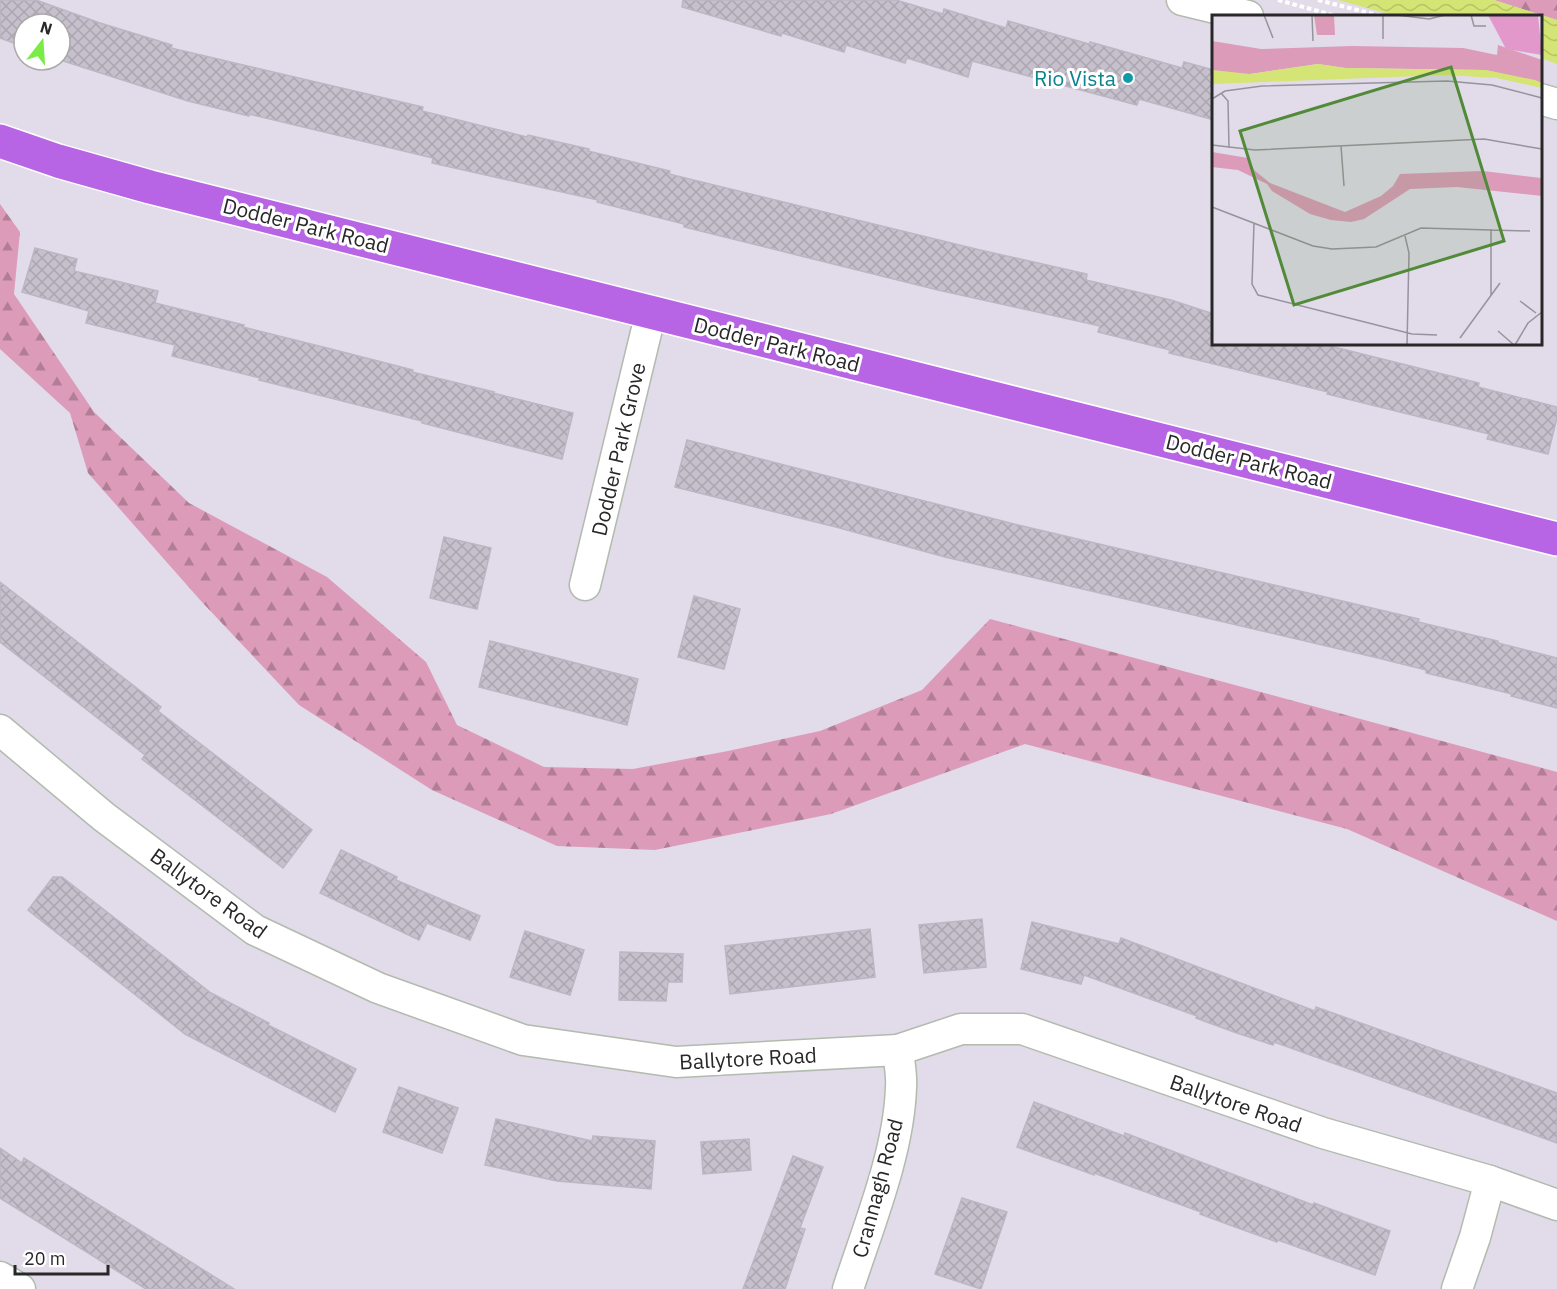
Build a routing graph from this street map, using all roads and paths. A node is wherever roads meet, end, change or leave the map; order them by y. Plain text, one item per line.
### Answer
1 (1182, 0) edge
2 (1278, 0) edge
3 (1318, 0) edge
4 (1244, 15) edge
5 (1332, 15) edge
6 (1377, 15) edge
7 (1542, 100) edge
8 (1557, 104) edge
9 (0, 141) edge
10 (651, 312) junction
11 (1557, 539) edge
12 (585, 585) dead end
13 (0, 730) edge
14 (898, 1050) junction
15 (1490, 1181) junction
16 (1557, 1205) edge
17 (0, 1277) edge
18 (20, 1289) edge
19 (848, 1289) edge
20 (1457, 1289) edge

1 - 4 street
2 - 5 path
3 - 6 path
7 - 8 street
9 - 10 main road, Dodder Park Road
10 - 11 main road, Dodder Park Road
10 - 12 street, Dodder Park Grove
13 - 14 street, Ballytore Road
14 - 15 street, Ballytore Road
14 - 19 street, Crannagh Road
15 - 16 street, Ballytore Road
15 - 20 street
17 - 18 street

